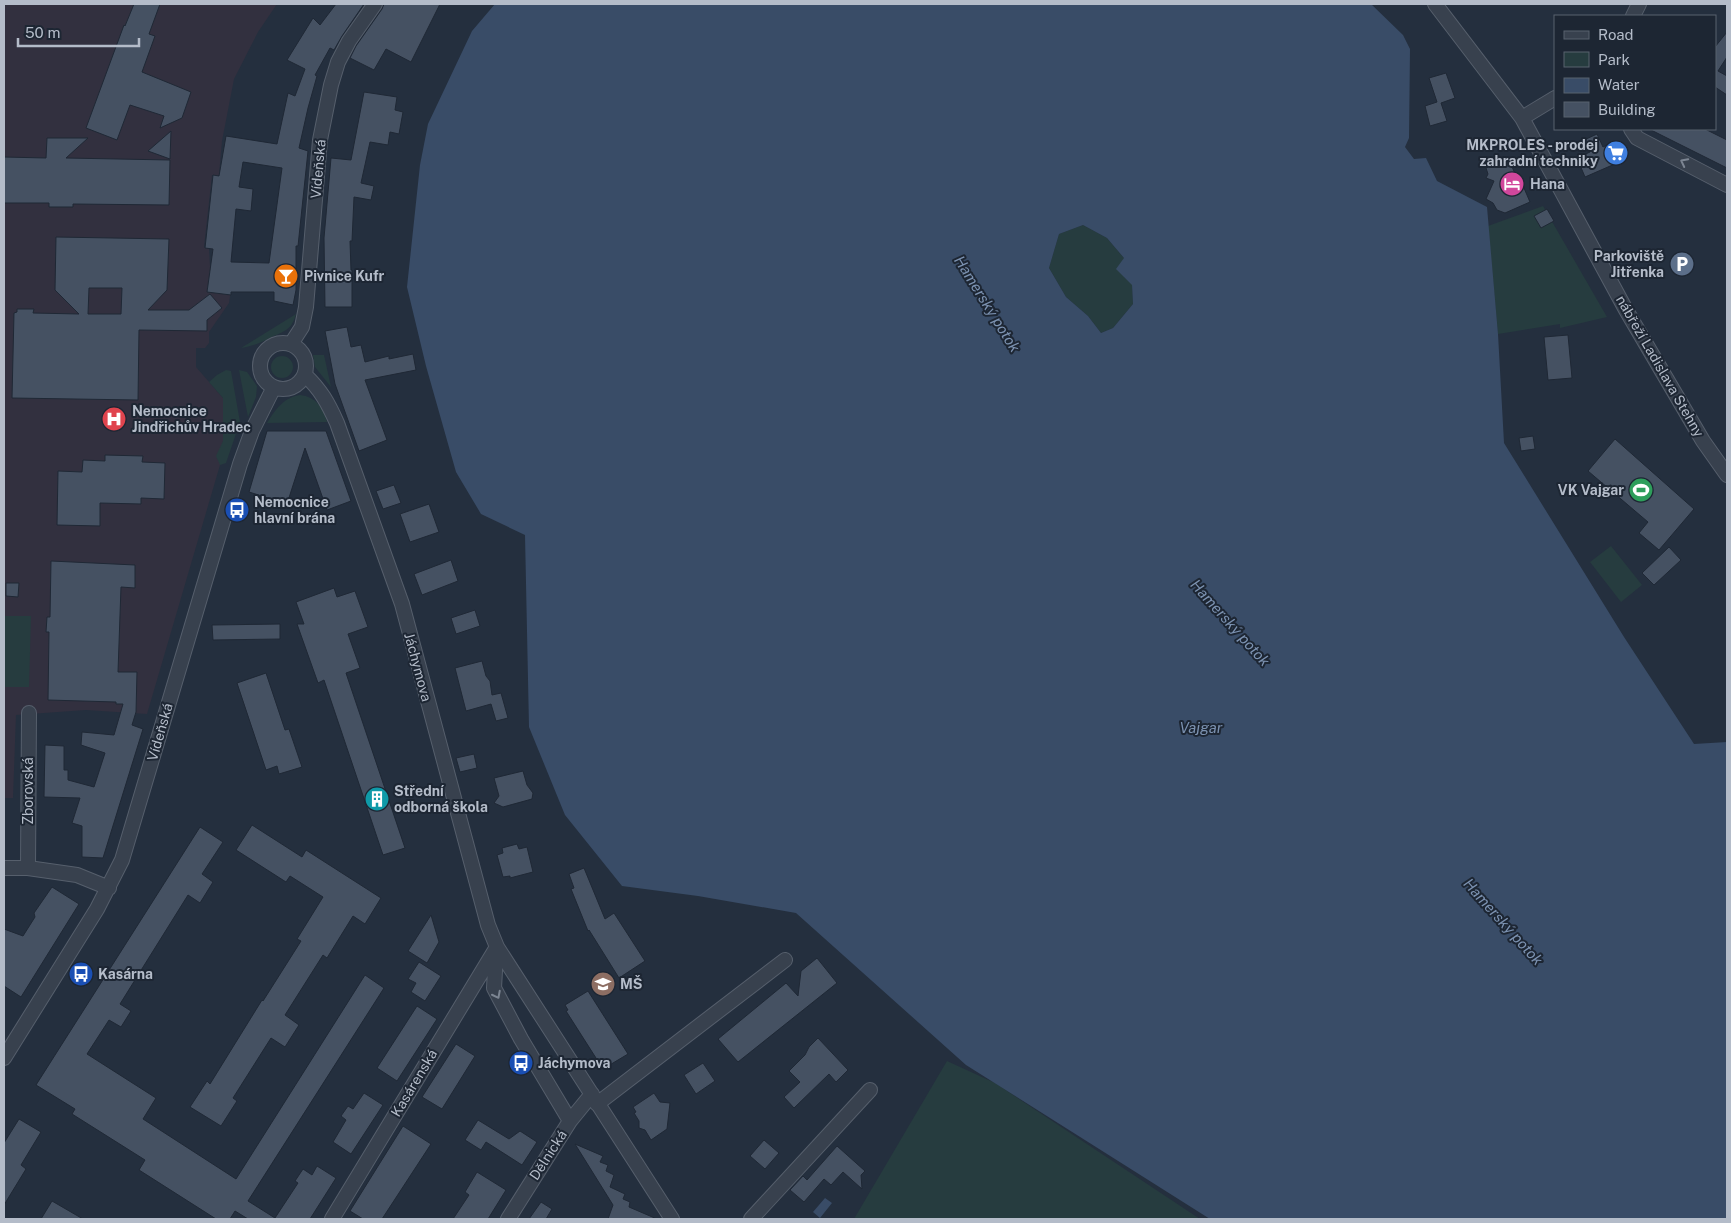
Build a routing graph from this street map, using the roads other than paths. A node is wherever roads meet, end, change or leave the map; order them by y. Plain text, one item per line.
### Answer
1 (375, 4) edge
2 (1435, 4) edge
3 (1554, 99) edge
4 (1522, 118) junction
5 (1634, 133) edge
6 (1727, 185) edge
7 (291, 344) junction
8 (305, 375) junction
9 (274, 387) junction
10 (1727, 475) edge
11 (29, 713) dead end
12 (4, 868) edge
13 (28, 868) junction
14 (109, 888) junction
15 (497, 947) junction
16 (785, 960) dead end
17 (4, 1058) edge
18 (870, 1090) dead end
19 (595, 1099) junction
20 (570, 1121) junction
21 (332, 1219) edge
22 (508, 1219) edge
23 (672, 1219) edge
24 (751, 1219) edge

1 - 7 street, Vídeňská
2 - 4 street, nábřeží Ladislava Stehny
3 - 4 street
4 - 10 street, nábřeží Ladislava Stehny
6 -> 5 street
7 - 8 street
7 - 9 street
8 - 9 street
8 - 15 street, Jáchymova
9 - 14 street, Vídeňská
11 - 13 street, Zborovská
12 - 13 street
13 - 14 street
14 - 17 street, Vídeňská
15 - 19 street, Jáchymova
15 -> 20 street
15 - 21 street, Kasárenská
16 - 19 street, Dělnická
18 - 24 street
19 - 20 street, Dělnická
19 - 23 street, Jáchymova
20 - 22 street, Dělnická

